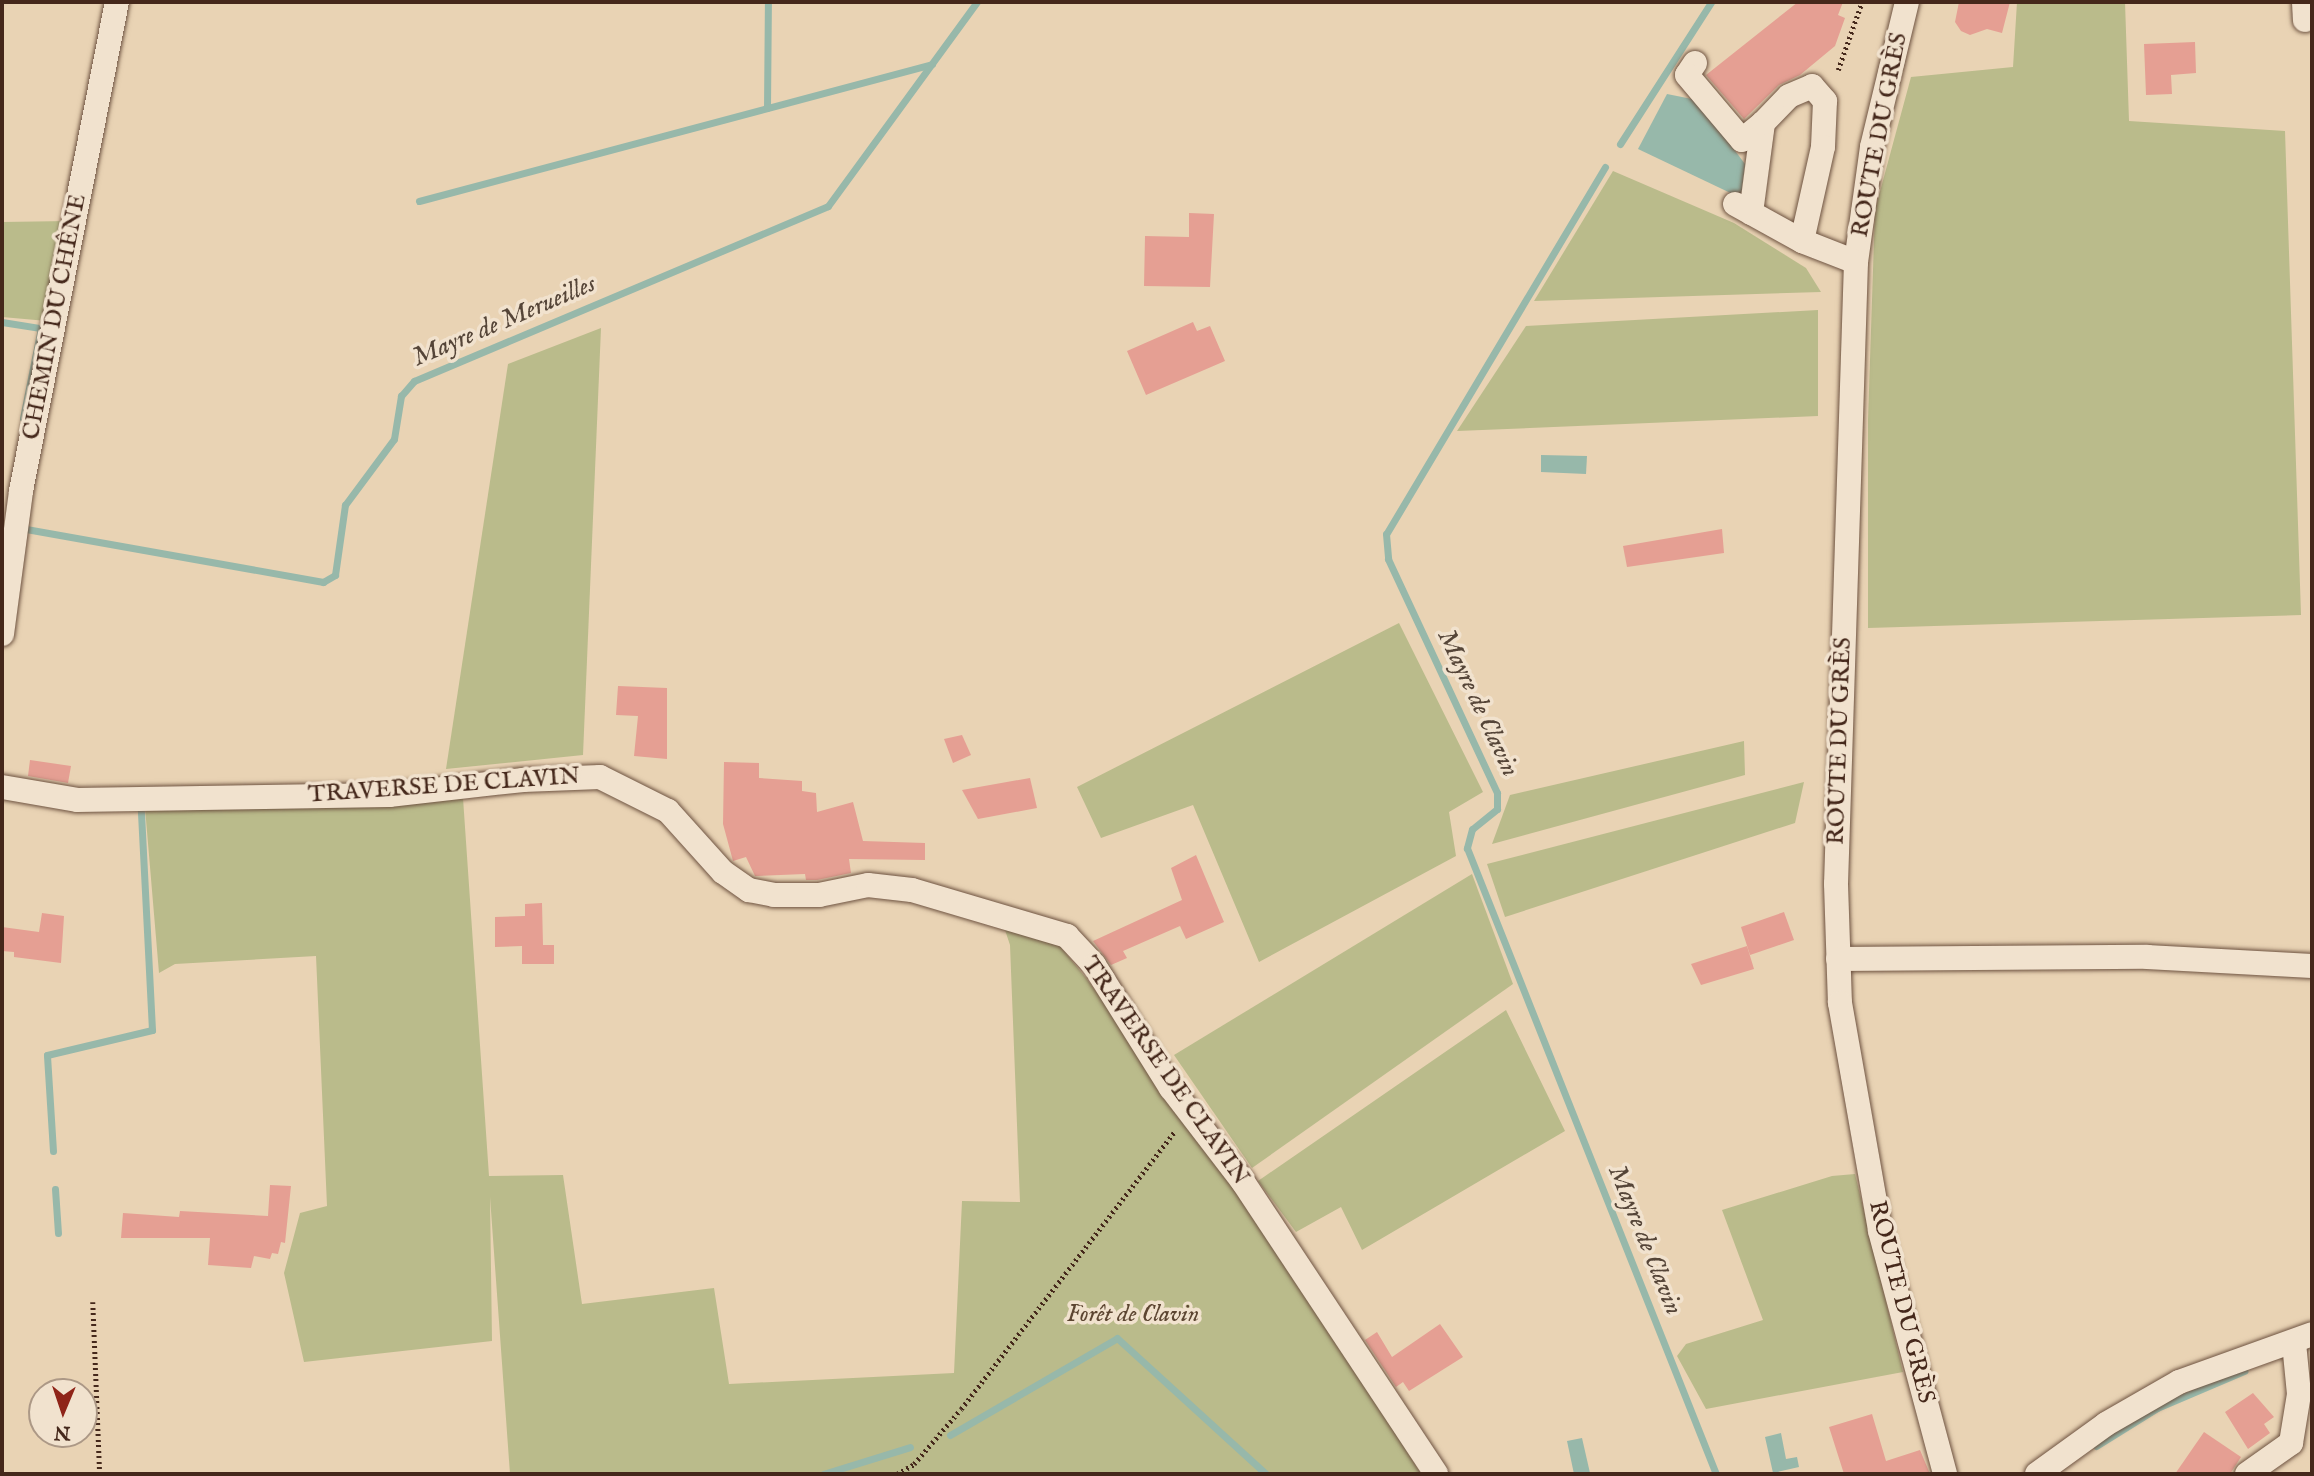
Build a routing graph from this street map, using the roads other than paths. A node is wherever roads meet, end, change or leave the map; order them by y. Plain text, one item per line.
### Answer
1 (117, 2) edge
2 (1907, 2) edge
3 (1695, 63) dead end
4 (1763, 123) junction
5 (1802, 241) junction
6 (1856, 262) junction
7 (2, 634) edge
8 (2, 787) edge
9 (1839, 959) junction
10 (2312, 966) edge
11 (2303, 1339) edge
12 (1436, 1474) edge
13 (1945, 1474) edge
14 (2037, 1474) edge
15 (2248, 1474) edge

1 - 7 street, CHEMIN DU CHÊNE
2 - 6 street, ROUTE DU GRÈS
3 - 4 street
4 - 5 street
4 - 5 street
5 - 6 street
6 - 9 street, ROUTE DU GRÈS
8 - 12 street, TRAVERSE DE CLAVIN
9 - 10 street
9 - 13 street, ROUTE DU GRÈS
11 - 14 street
11 - 15 street

